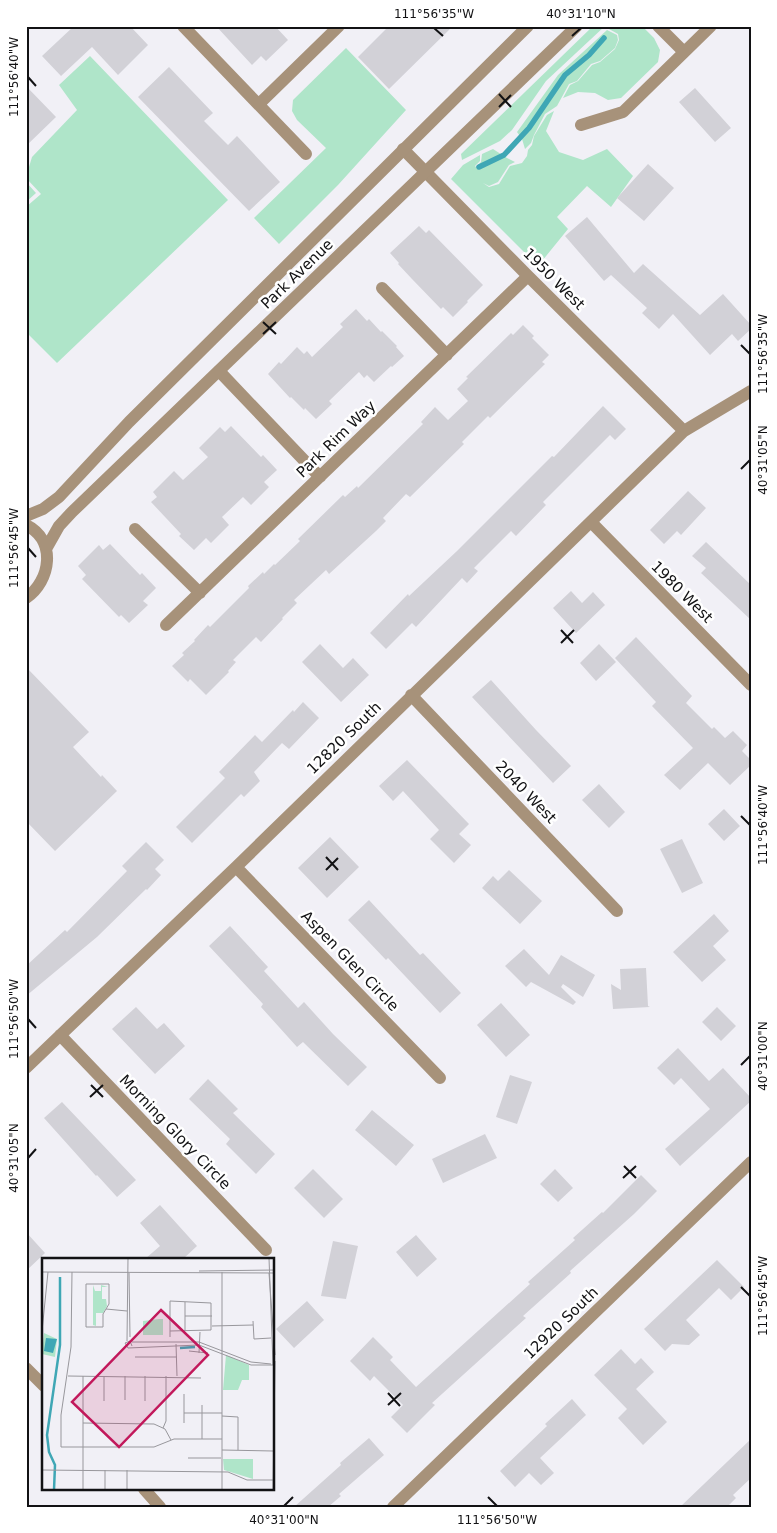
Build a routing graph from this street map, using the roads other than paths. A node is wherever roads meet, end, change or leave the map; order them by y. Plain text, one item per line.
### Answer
1 (183, 26) edge
2 (339, 26) edge
3 (528, 26) edge
4 (577, 26) edge
5 (658, 26) edge
6 (712, 26) edge
7 (684, 52) junction
8 (259, 104) junction
9 (581, 125) dead end
10 (403, 149) junction
11 (306, 154) dead end
12 (426, 172) junction
13 (528, 276) junction
14 (382, 288) dead end
15 (447, 355) junction
16 (218, 372) junction
17 (751, 391) edge
18 (684, 431) junction
19 (320, 477) junction
20 (26, 516) edge
21 (591, 522) junction
22 (26, 525) edge
23 (135, 529) dead end
24 (46, 549) junction
25 (200, 592) junction
26 (26, 598) edge
27 (166, 625) dead end
28 (751, 685) edge
29 (411, 695) junction
30 (236, 866) junction
31 (617, 911) dead end
32 (60, 1036) junction
33 (26, 1068) edge
34 (440, 1078) dead end
35 (751, 1162) edge
36 (266, 1250) dead end
37 (26, 1368) edge
38 (42, 1384) edge
39 (145, 1490) edge
40 (160, 1507) edge
41 (393, 1507) edge

1 - 8 street
2 - 8 street
3 - 10 street, Park Avenue
4 - 12 street, Park Avenue
5 - 7 street
6 - 7 street
7 - 9 street
8 - 11 street
10 - 12 street, 1950 West
10 - 20 street, Park Avenue
12 - 13 street, 1950 West
12 - 16 street, Park Avenue
13 - 15 street, Park Rim Way
13 - 18 street, 1950 West
14 - 15 street
15 - 19 street, Park Rim Way
16 - 19 street
16 - 24 street, Park Avenue
17 - 18 street, 12820 South
18 - 21 street, 12820 South
19 - 25 street, Park Rim Way
21 - 28 street, 1980 West
21 - 29 street, 12820 South
22 - 24 street
23 - 25 street
24 - 26 street, Park Avenue
25 - 27 street, Park Rim Way
29 - 30 street, 12820 South
29 - 31 street, 2040 West
30 - 32 street, 12820 South
30 - 34 street, Aspen Glen Circle
32 - 33 street, 12820 South
32 - 36 street, Morning Glory Circle
35 - 41 street, 12920 South
37 - 38 street
39 - 40 street

